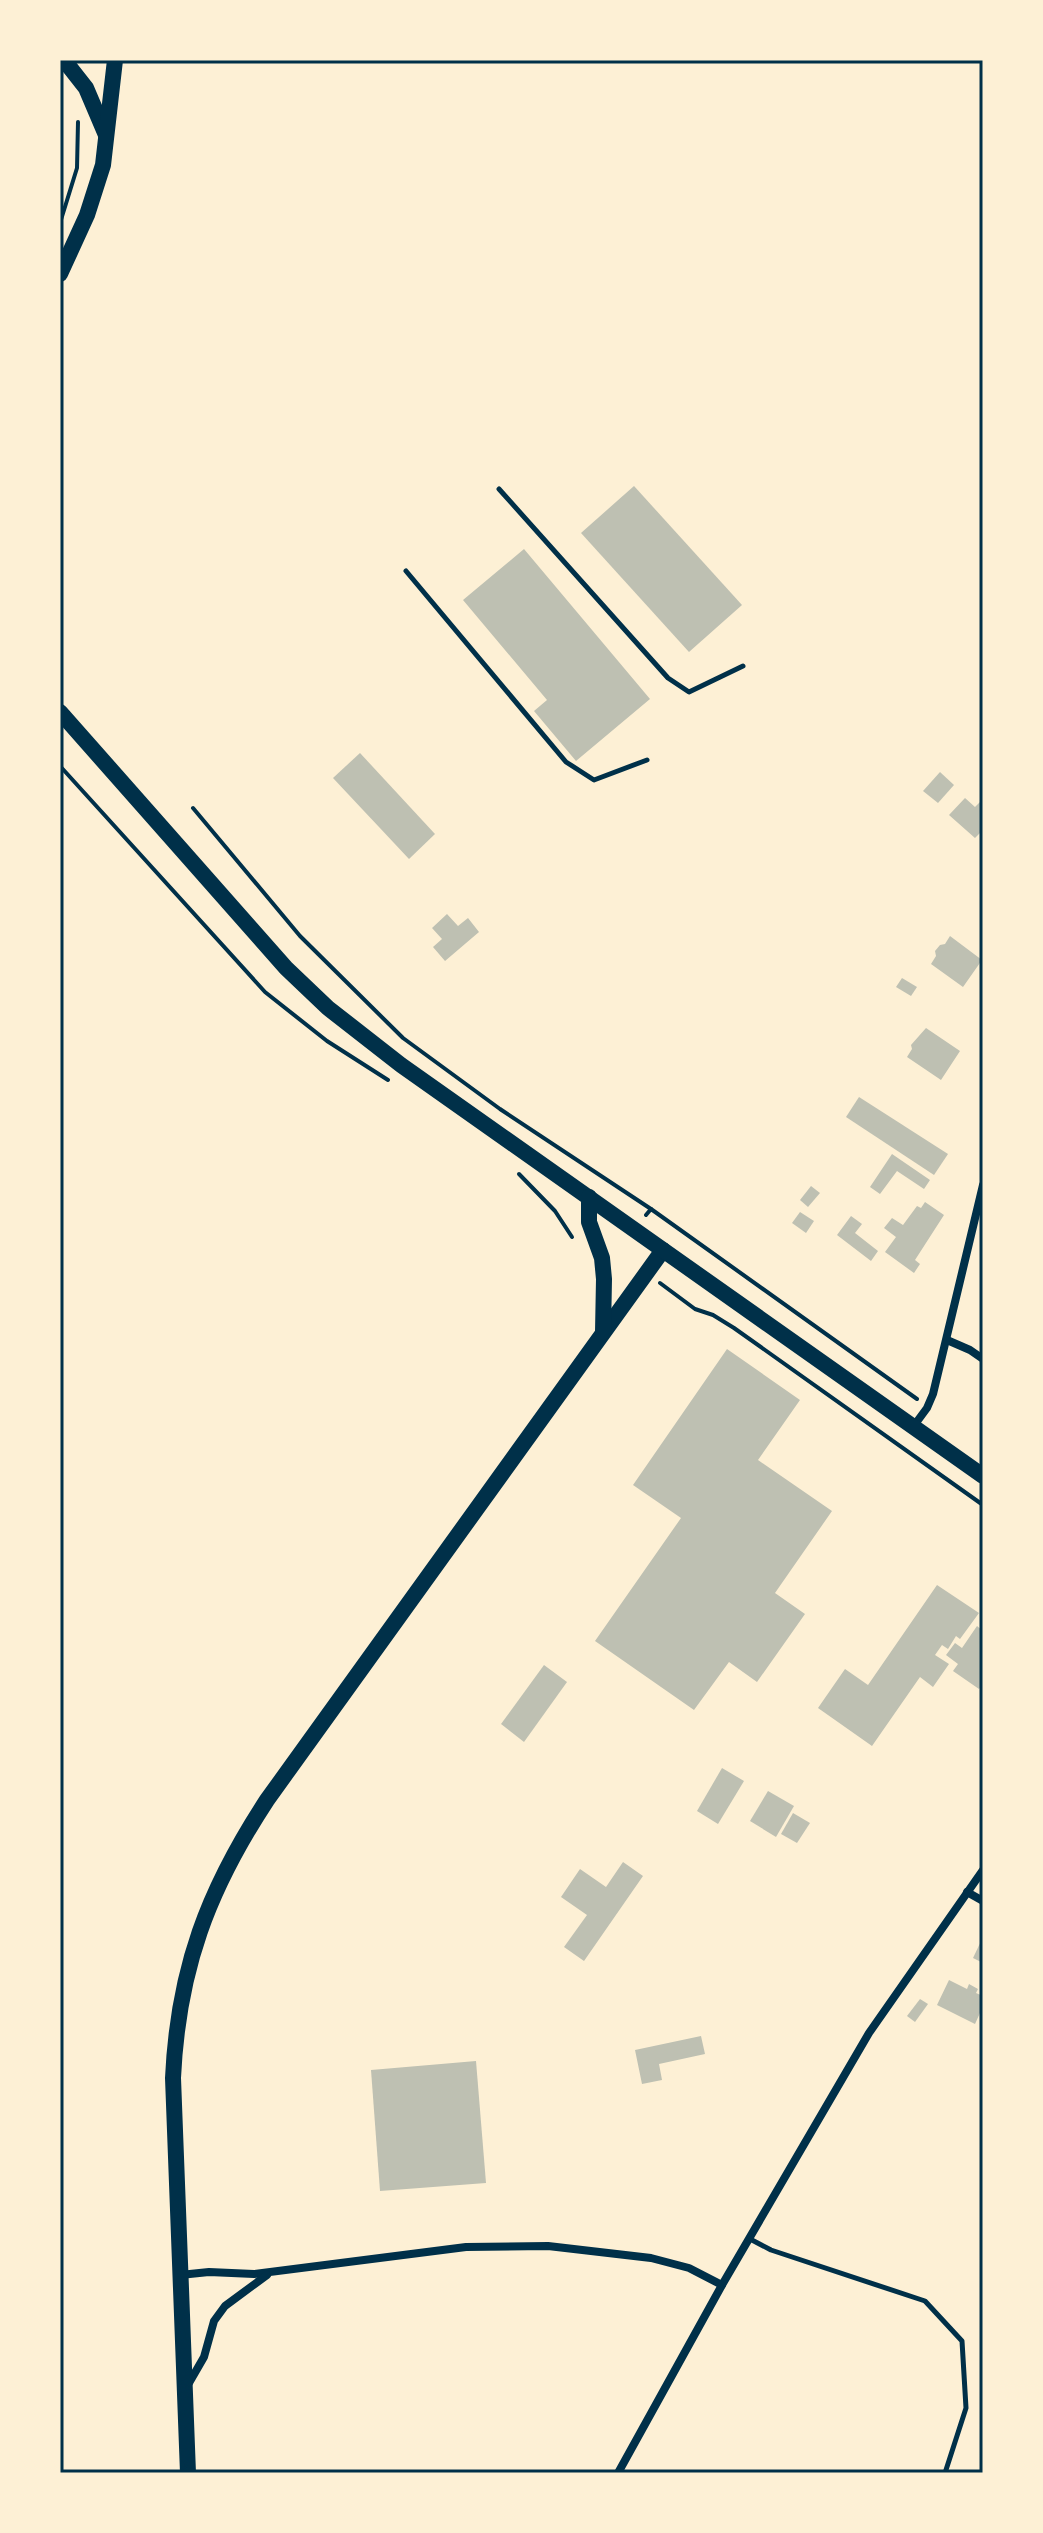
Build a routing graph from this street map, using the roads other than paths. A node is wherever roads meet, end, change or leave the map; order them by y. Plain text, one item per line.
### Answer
1 (64, 60) edge
2 (115, 60) edge
3 (107, 138) junction
4 (60, 274) edge
5 (499, 489) dead end
6 (406, 571) dead end
7 (743, 666) dead end
8 (60, 712) edge
9 (647, 760) dead end
10 (983, 1185) edge
11 (589, 1197) junction
12 (663, 1250) junction
13 (603, 1332) junction
14 (947, 1340) junction
15 (983, 1359) edge
16 (913, 1428) junction
17 (983, 1476) edge
18 (983, 1870) edge
19 (967, 1892) junction
20 (983, 1901) edge
21 (750, 2239) junction
22 (271, 2272) junction
23 (180, 2275) junction
24 (722, 2285) junction
25 (186, 2388) junction
26 (188, 2473) edge
27 (618, 2473) edge
28 (945, 2473) edge

1 - 3 main road
2 - 3 main road
3 - 4 main road
5 - 7 lane
6 - 9 lane
8 - 11 main road
10 - 14 street
11 - 12 main road
11 - 13 main road
12 - 13 main road
12 - 16 main road
13 - 23 main road
14 - 15 street
14 - 16 street
16 - 17 main road
18 - 19 street
19 - 20 street
19 - 21 street
21 - 24 street
21 - 28 lane
22 - 23 street
22 - 24 street
22 - 25 street
23 - 25 main road
24 - 27 street
25 - 26 main road

